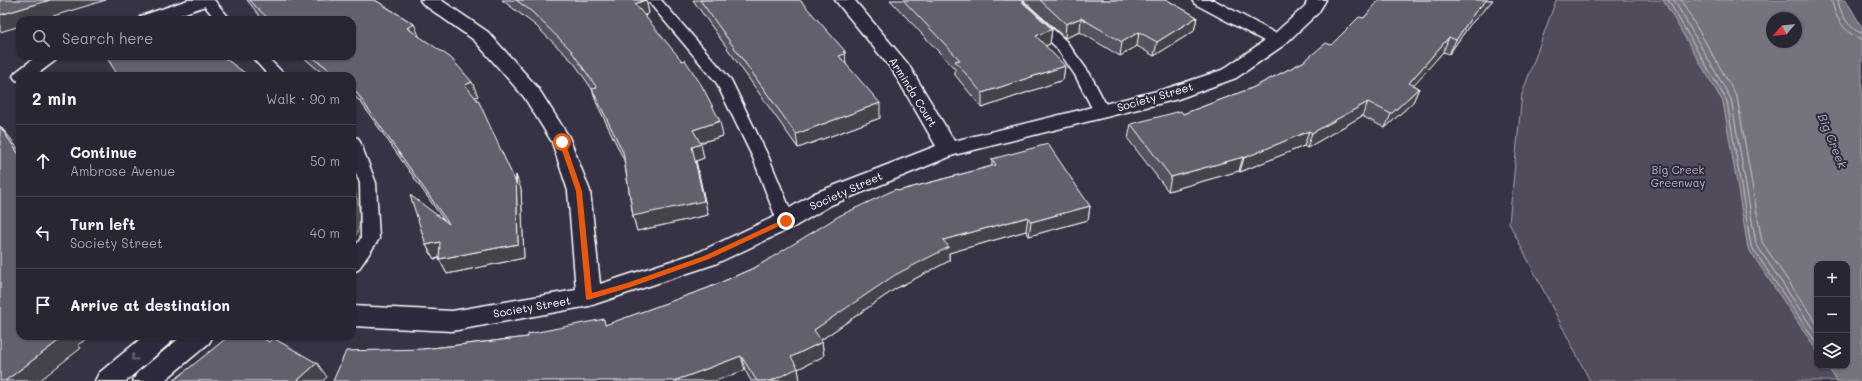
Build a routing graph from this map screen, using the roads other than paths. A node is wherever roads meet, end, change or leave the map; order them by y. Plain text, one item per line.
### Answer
1 (206, 0) edge
2 (429, 0) edge
3 (654, 0) edge
4 (844, 0) edge
5 (1013, 0) edge
6 (1201, 0) edge
7 (1317, 0) edge
8 (159, 16) edge
9 (220, 16) edge
10 (1277, 41) junction
11 (44, 60) edge
12 (262, 60) edge
13 (28, 72) edge
14 (274, 72) edge
15 (1102, 112) junction
16 (949, 149) junction
17 (356, 152) edge
18 (786, 221) junction
19 (356, 260) edge
20 (588, 297) junction
21 (356, 316) edge
22 (157, 340) edge
23 (195, 340) edge
24 (108, 381) edge
25 (146, 381) edge

1 - 8 street
1 - 9 lane
2 - 20 street
3 - 18 lane
4 - 16 street, Arminda Court
5 - 15 lane
6 - 10 street
7 - 10 street, Society Street
10 - 15 street, Society Street
11 - 13 street
12 - 14 lane
15 - 16 street, Society Street
16 - 18 street, Society Street
17 - 19 lane
18 - 20 street, Society Street
20 - 21 street, Society Street
22 -> 24 street
23 - 25 street

